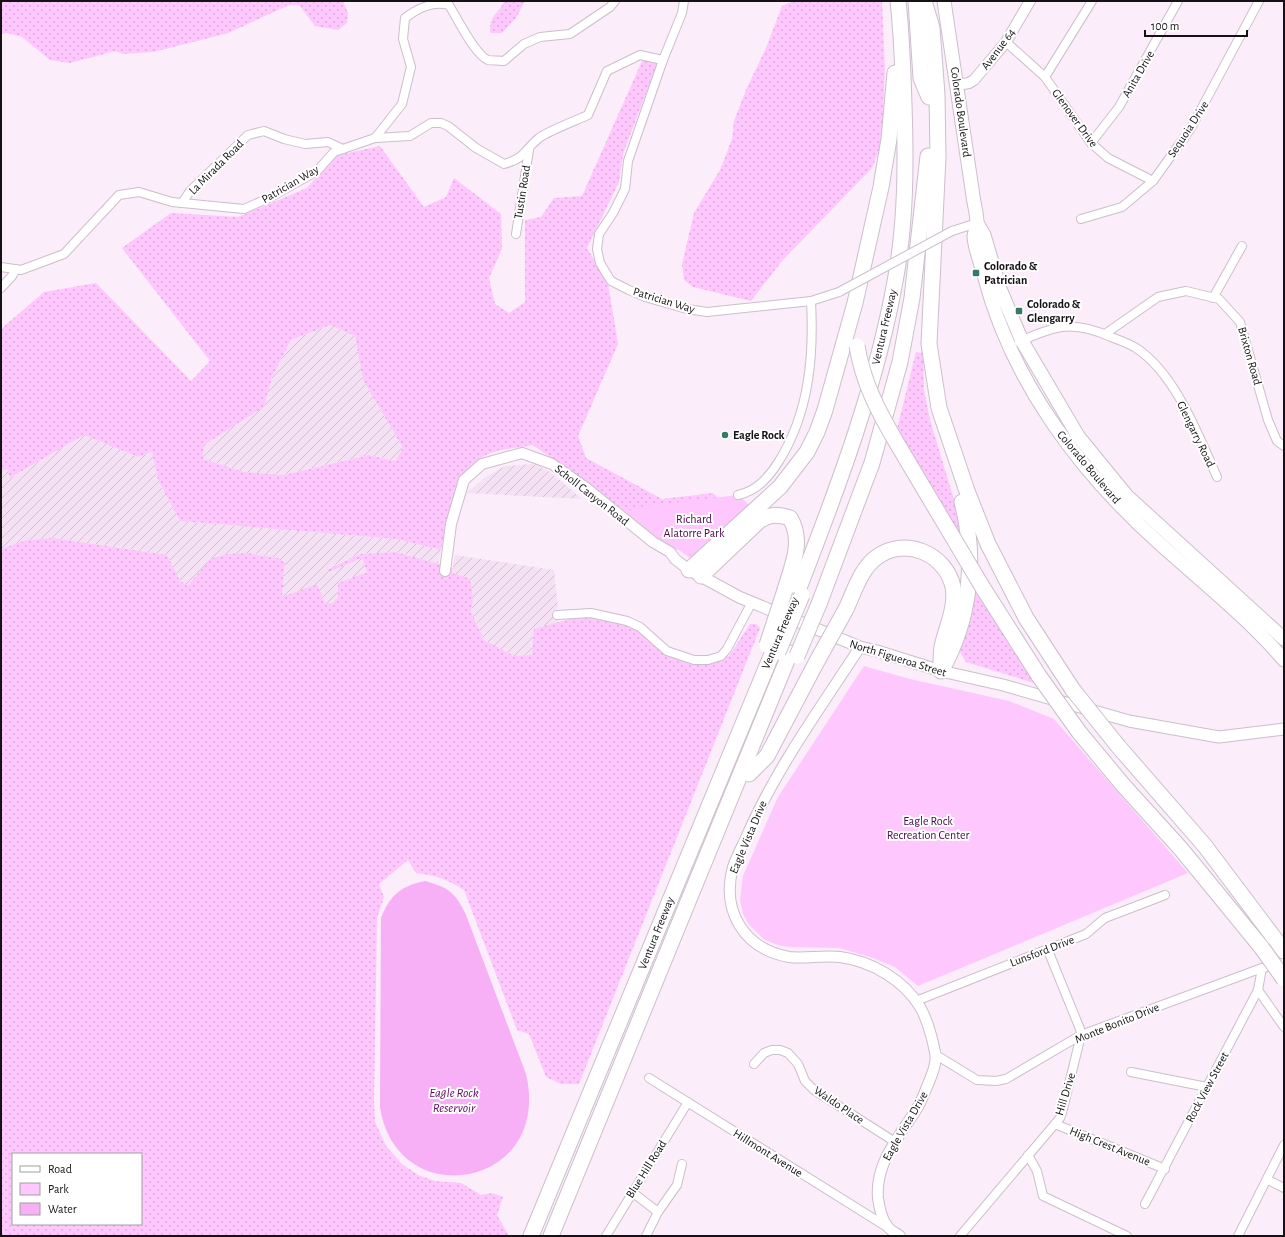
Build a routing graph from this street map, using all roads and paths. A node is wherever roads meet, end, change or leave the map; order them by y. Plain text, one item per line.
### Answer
1 (615, 1) edge
2 (684, 1) edge
3 (898, 1) edge
4 (906, 1) edge
5 (916, 1) edge
6 (924, 1) edge
7 (944, 1) edge
8 (1030, 1) edge
9 (1092, 1) edge
10 (1178, 1) edge
11 (1258, 1) edge
12 (901, 24) junction
13 (1006, 42) junction
14 (662, 60) junction
15 (1045, 77) junction
16 (957, 85) junction
17 (904, 92) junction
18 (929, 97) junction
19 (374, 138) junction
20 (1091, 143) junction
21 (343, 149) junction
22 (528, 150) junction
23 (1152, 181) junction
24 (182, 203) junction
25 (1080, 219) dead end
26 (977, 223) junction
27 (516, 234) dead end
28 (1242, 246) dead end
29 (1, 267) edge
30 (16, 269) junction
31 (1, 288) edge
32 (1213, 298) junction
33 (811, 301) junction
34 (855, 303) junction
35 (1105, 334) junction
36 (1022, 341) junction
37 (1009, 347) junction
38 (934, 381) junction
39 (1073, 439) junction
40 (1284, 446) edge
41 (1217, 477) dead end
42 (738, 495) dead end
43 (445, 572) dead end
44 (695, 573) junction
45 (803, 597) junction
46 (752, 602) junction
47 (557, 615) dead end
48 (1277, 638) edge
49 (860, 647) junction
50 (781, 651) junction
51 (1284, 660) edge
52 (941, 671) junction
53 (1284, 729) edge
54 (749, 774) junction
55 (1165, 895) dead end
56 (1281, 947) edge
57 (1047, 948) junction
58 (1284, 963) edge
59 (1262, 968) junction
60 (1284, 979) edge
61 (1258, 990) junction
62 (916, 1001) junction
63 (1284, 1027) edge
64 (1081, 1035) junction
65 (936, 1055) junction
66 (754, 1064) dead end
67 (1131, 1072) dead end
68 (649, 1078) dead end
69 (1207, 1087) junction
70 (688, 1102) junction
71 (1055, 1124) junction
72 (895, 1142) junction
73 (1284, 1145) edge
74 (1028, 1155) junction
75 (682, 1164) dead end
76 (1165, 1169) junction
77 (580, 1176) junction
78 (1268, 1180) junction
79 (555, 1186) junction
80 (1284, 1188) edge
81 (632, 1192) junction
82 (1145, 1204) dead end
83 (658, 1212) junction
84 (887, 1227) junction
85 (531, 1236) edge
86 (539, 1236) edge
87 (551, 1236) edge
88 (561, 1236) edge
89 (606, 1236) edge
90 (646, 1236) edge
91 (900, 1236) edge
92 (960, 1236) edge
93 (1127, 1236) edge
94 (1238, 1236) edge

1 - 19 street
2 - 14 street, Patrician Way
3 - 12 highway, Ventura Freeway
4 - 17 highway
5 - 18 highway
6 - 18 highway, Ventura Freeway
6 - 38 highway
7 - 16 main road, Colorado Boulevard
8 - 13 street, Avenue 64
9 - 15 street
10 - 20 street, Anita Drive
11 - 23 street, Sequoia Drive
12 - 17 highway, Ventura Freeway
12 - 34 highway
13 - 15 street, Glenover Drive
13 - 16 street, Avenue 64
14 - 22 street
14 - 33 street, Patrician Way
15 - 20 street, Glenover Drive
16 - 26 main road, Colorado Boulevard
17 - 45 highway, Ventura Freeway
18 - 45 highway, Ventura Freeway
19 - 21 street, Patrician Way
19 - 22 street
20 - 23 street, Glenover Drive
21 - 24 street, Patrician Way
21 - 24 street, La Mirada Road
22 - 27 street, Tustin Road
23 - 25 street, Sequoia Drive
24 - 30 street, Patrician Way
26 - 33 street, Patrician Way, bridge
26 - 36 main road, Colorado Boulevard
26 - 37 main road, Colorado Boulevard
28 - 32 street
29 - 30 street, Patrician Way
30 - 31 street
32 - 35 street, Brixton Road
32 - 40 street, Brixton Road
33 - 42 street
34 - 44 highway
34 - 60 highway, bridge
35 - 36 street, Glengarry Road
35 - 41 street, Glengarry Road
36 - 37 street, Glengarry Road
36 - 39 main road, Colorado Boulevard
37 - 39 main road, Colorado Boulevard
38 - 52 highway
38 - 56 highway, bridge
39 - 48 main road, Colorado Boulevard
43 - 44 street, Scholl Canyon Road
44 - 45 highway
44 - 46 main road, Scholl Canyon Road
45 - 50 highway, bridge
45 - 50 highway, Ventura Freeway, bridge
46 - 47 street
46 - 49 main road, North Figueroa Street
48 - 51 main road, Colorado Boulevard
49 - 52 main road, North Figueroa Street
49 - 62 street, Eagle Vista Drive
50 - 54 highway, Ventura Freeway
50 - 77 highway
50 - 79 highway
50 - 79 highway, Ventura Freeway
52 - 53 main road, North Figueroa Street
52 - 54 highway, bridge
54 - 77 highway, Ventura Freeway
55 - 57 street, Lunsford Drive
57 - 62 street, Lunsford Drive
57 - 64 street
58 - 59 street, Monte Bonito Drive
59 - 61 street, Rock View Street
59 - 64 street, Monte Bonito Drive
61 - 63 street
61 - 69 street, Rock View Street
62 - 65 street, Eagle Vista Drive
64 - 65 street, Monte Bonito Drive
64 - 71 street, Hill Drive
65 - 72 street, Eagle Vista Drive
66 - 72 street, Waldo Place
67 - 69 street
68 - 70 street, Hillmont Avenue
69 - 76 street, Rock View Street
70 - 81 street, Blue Hill Road
70 - 84 street, Hillmont Avenue
71 - 74 street, Hill Drive
71 - 76 street, High Crest Avenue
72 - 84 street, Eagle Vista Drive
73 - 78 street
74 - 92 street, Hill Drive
74 - 93 street
75 - 83 street
76 - 82 street, Rock View Street
77 - 87 highway
77 - 88 highway, Ventura Freeway
78 - 80 street
78 - 94 street
79 - 85 highway, Ventura Freeway
79 - 86 highway
81 - 83 street
81 - 89 street, Blue Hill Road
83 - 90 street
84 - 91 street

